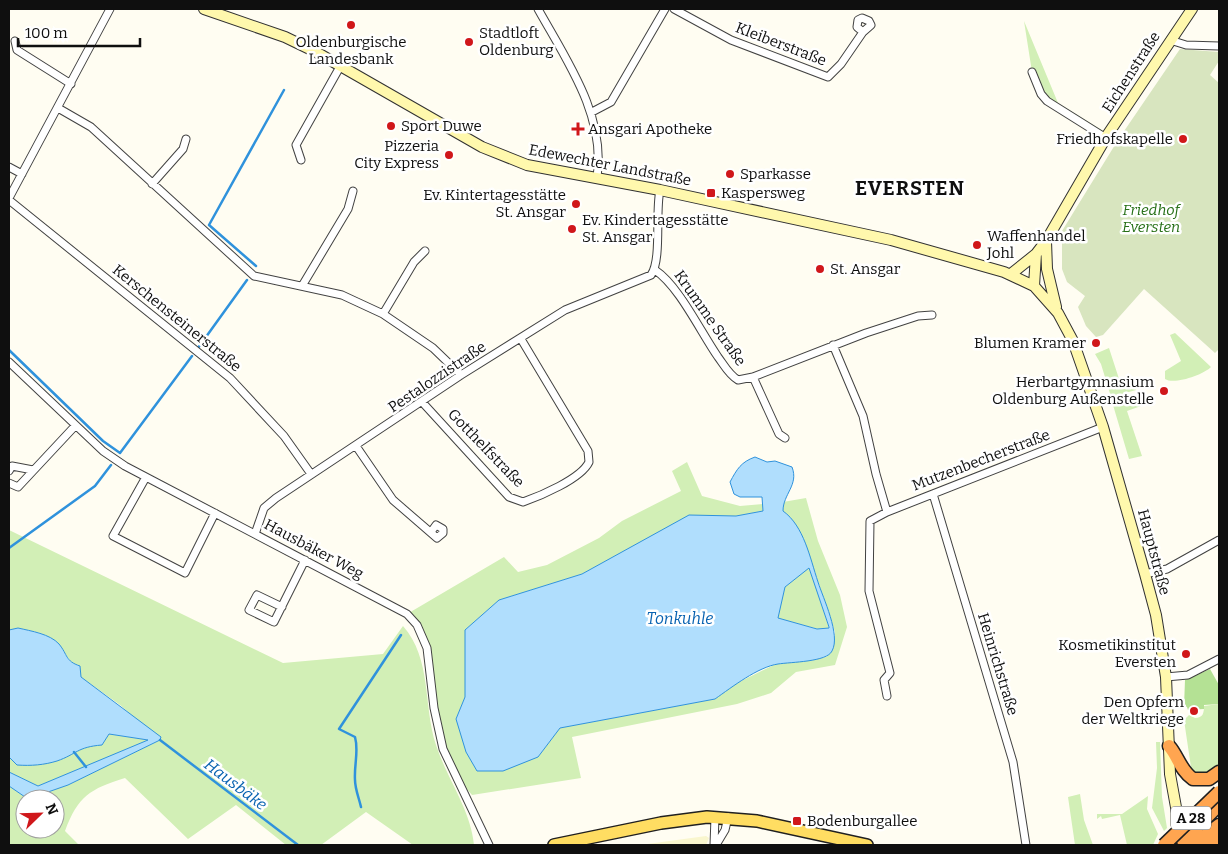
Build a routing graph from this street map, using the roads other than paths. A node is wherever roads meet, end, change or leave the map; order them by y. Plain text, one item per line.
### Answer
1 (110, 9) edge
2 (204, 9) edge
3 (538, 9) edge
4 (665, 9) edge
5 (674, 9) edge
6 (1192, 9) edge
7 (863, 32) dead end
8 (1170, 40) junction
9 (14, 41) dead end
10 (1219, 46) edge
11 (341, 65) junction
12 (1032, 72) dead end
13 (71, 84) junction
14 (58, 108) junction
15 (592, 112) junction
16 (1106, 138) junction
17 (186, 139) dead end
18 (301, 160) dead end
19 (9, 167) edge
20 (22, 174) junction
21 (597, 177) junction
22 (152, 184) junction
23 (660, 190) junction
24 (353, 191) dead end
25 (9, 199) edge
26 (1046, 241) junction
27 (425, 251) dead end
28 (1036, 254) junction
29 (655, 270) junction
30 (1048, 273) junction
31 (1011, 274) junction
32 (302, 286) junction
33 (1034, 286) junction
34 (1058, 313) junction
35 (383, 314) junction
36 (932, 315) dead end
37 (521, 339) junction
38 (833, 345) junction
39 (9, 362) edge
40 (462, 375) junction
41 (753, 377) junction
42 (423, 403) junction
43 (75, 426) junction
44 (1103, 427) junction
45 (782, 436) dead end
46 (356, 446) junction
47 (33, 470) junction
48 (9, 471) edge
49 (311, 474) junction
50 (146, 477) junction
51 (9, 483) edge
52 (933, 494) junction
53 (887, 512) junction
54 (215, 513) junction
55 (430, 532) dead end
56 (255, 534) junction
57 (1219, 540) edge
58 (305, 560) junction
59 (1145, 574) junction
60 (282, 607) junction
61 (1219, 659) edge
62 (1166, 677) junction
63 (887, 696) dead end
64 (1168, 746) junction
65 (1219, 772) edge
66 (1219, 792) edge
67 (1219, 805) edge
68 (715, 817) junction
69 (728, 817) junction
70 (1219, 825) edge
71 (1219, 836) edge
72 (1184, 844) edge
73 (489, 845) edge
74 (554, 845) edge
75 (715, 845) edge
76 (867, 845) edge
77 (1026, 845) edge
78 (1164, 845) edge
79 (1209, 845) edge

1 - 13 street
2 - 11 main road, Edewechter Landstraße
3 - 15 street
4 - 15 street
5 - 7 street, Kleiberstraße
6 - 8 main road, Eichenstraße
8 - 10 street
8 - 16 main road, Eichenstraße
9 - 13 street
11 - 18 street
11 - 21 main road, Edewechter Landstraße
12 - 16 street
13 - 14 street
14 - 20 street
14 - 22 street
15 - 21 street
16 - 26 main road, Eichenstraße
17 - 22 street
19 - 20 street
20 - 25 street
21 - 23 main road, Edewechter Landstraße
22 - 32 street
23 - 29 street, Krumme Straße
23 - 31 main road, Edewechter Landstraße
24 - 32 street
25 - 49 street, Kerschensteinerstraße
26 - 28 main road, Eichenstraße
26 - 30 main road
27 - 35 street
28 - 31 main road, Eichenstraße
28 - 33 main road
29 - 37 street, Pestalozzistraße
29 - 41 street, Krumme Straße
30 - 33 main road
30 - 34 main road
31 - 33 main road, Edewechter Landstraße
32 - 35 street
33 - 34 main road, Hauptstraße
34 - 44 main road, Hauptstraße
35 - 40 street
36 - 38 street, Krumme Straße
37 - 40 street, Pestalozzistraße
37 - 42 street, Gotthelfstraße
38 - 41 street, Krumme Straße
38 - 53 street
39 - 43 street, Hausbäker Weg
40 - 42 street, Pestalozzistraße
41 - 45 street
42 - 46 street, Pestalozzistraße
43 - 47 street
43 - 50 street, Hausbäker Weg
44 - 52 street, Mutzenbecherstraße
44 - 59 main road, Hauptstraße
46 - 49 street, Pestalozzistraße
46 - 55 street
47 - 48 street
47 - 51 street
49 - 56 street, Pestalozzistraße
50 - 54 street, Hausbäker Weg
50 - 54 street
52 - 53 street, Mutzenbecherstraße
52 - 77 street, Heinrichstraße
53 - 63 street, Mutzenbecherstraße
54 - 56 street, Hausbäker Weg
56 - 58 street, Hausbäker Weg
57 - 59 street
58 - 60 street
58 - 73 street, Hausbäker Weg
59 - 62 main road, Hauptstraße
60 - 60 street
61 - 62 street
62 - 64 main road, Hauptstraße
64 - 65 highway
64 - 72 main road, Hauptstraße
66 - 78 highway, A 28, bridge
67 - 72 highway
68 - 69 main road
68 - 74 main road
68 - 75 street
69 - 75 street
69 - 76 main road
70 - 72 highway
71 - 79 highway, A 28

